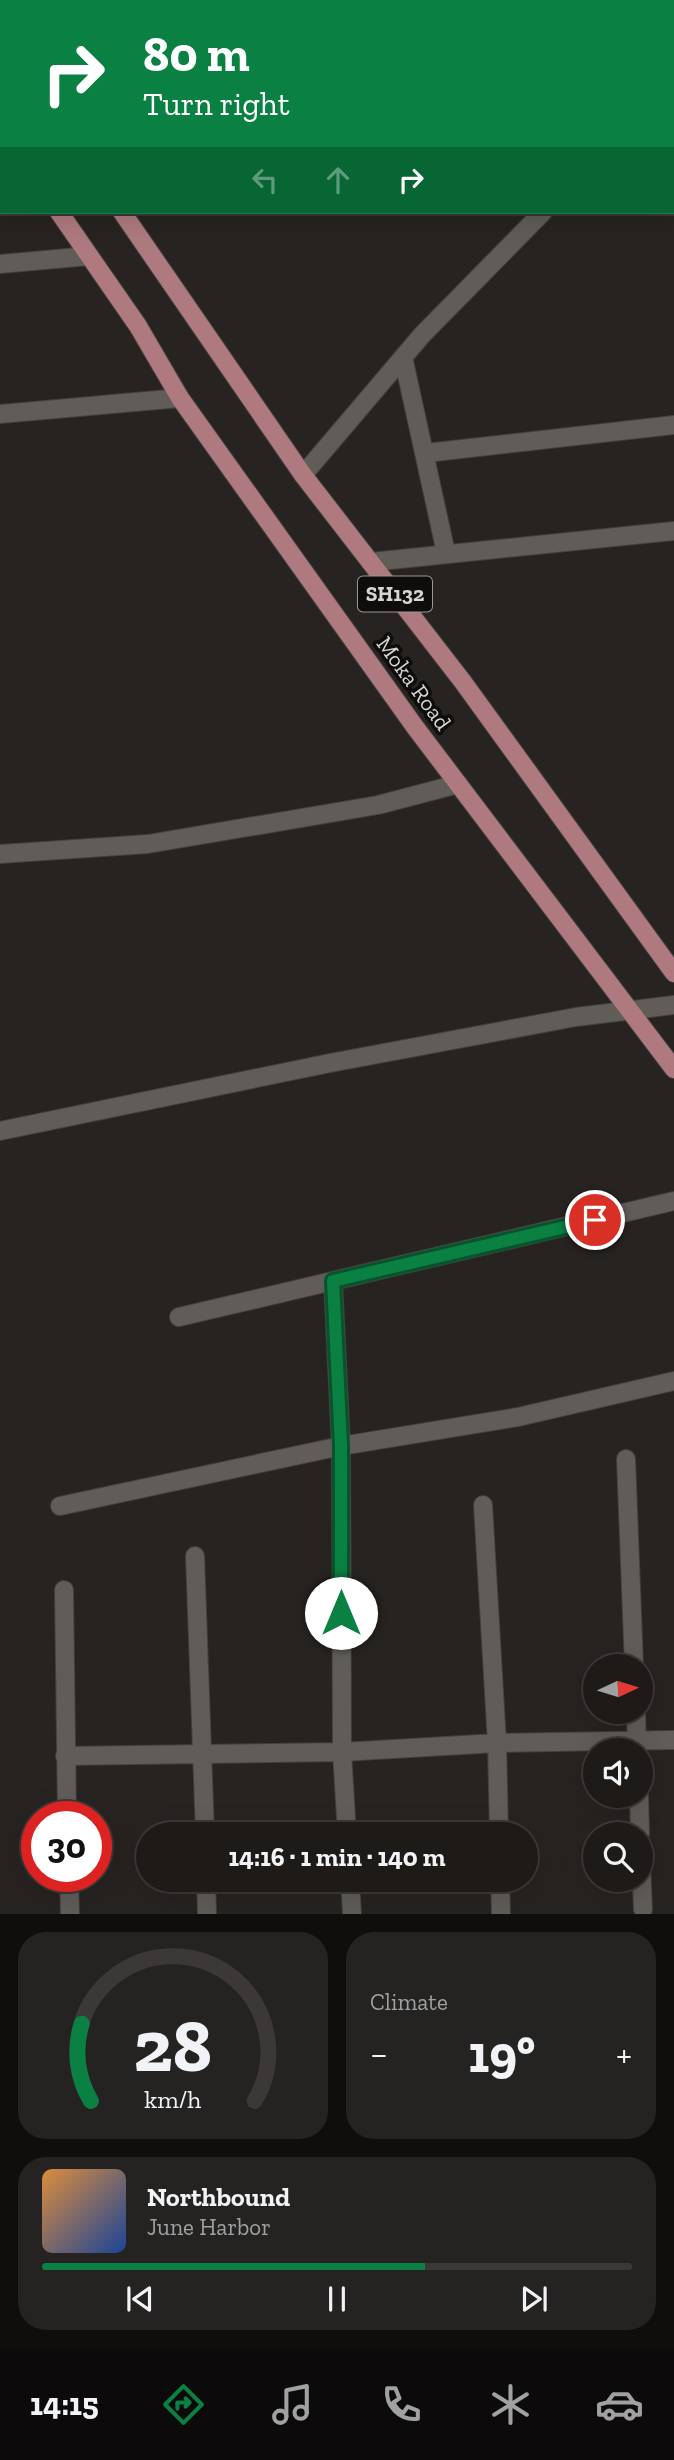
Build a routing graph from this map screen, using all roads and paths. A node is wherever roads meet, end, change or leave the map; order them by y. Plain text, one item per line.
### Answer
1 (60, 214) edge
2 (123, 214) edge
3 (542, 214) edge
4 (89, 256) junction
5 (0, 264) edge
6 (403, 357) junction
7 (180, 398) junction
8 (0, 414) edge
9 (674, 425) edge
10 (426, 453) junction
11 (303, 475) junction
12 (674, 530) edge
13 (446, 553) junction
14 (370, 562) junction
15 (458, 784) junction
16 (0, 854) edge
17 (674, 973) edge
18 (674, 1005) edge
19 (632, 1011) junction
20 (674, 1069) edge
21 (0, 1131) edge
22 (674, 1201) edge
23 (333, 1281) junction
24 (179, 1317) dead end
25 (674, 1381) edge
26 (341, 1446) junction
27 (626, 1459) dead end
28 (483, 1505) dead end
29 (60, 1506) dead end
30 (195, 1556) dead end
31 (64, 1590) dead end
32 (634, 1654) edge
33 (674, 1740) edge
34 (497, 1743) junction
35 (653, 1743) edge
36 (583, 1744) edge
37 (202, 1752) junction
38 (342, 1752) junction
39 (65, 1756) junction
40 (66, 1801) edge
41 (205, 1822) edge
42 (346, 1822) edge
43 (499, 1822) edge
44 (69, 1892) edge
45 (206, 1892) edge
46 (351, 1892) edge
47 (500, 1892) edge
48 (642, 1892) edge
49 (643, 1909) dead end
50 (70, 1914) edge
51 (207, 1914) edge
52 (352, 1914) edge
53 (500, 1914) edge

1 - 4 main road, Moka Road / SH132
2 - 11 main road, Moka Road / SH132
3 - 6 street
4 - 5 street
4 - 7 main road, Moka Road / SH132
6 - 10 street
6 - 11 street
7 - 8 street
7 - 15 main road, Moka Road / SH132
9 - 10 street
10 - 13 street
11 - 14 main road, Moka Road / SH132
12 - 13 street
13 - 14 street
14 - 17 main road, Moka Road / SH132
15 - 16 street
15 - 19 main road, Moka Road / SH132
18 - 19 street
19 - 20 main road, Moka Road / SH132
19 - 21 street
22 - 23 street
23 - 24 street
23 - 26 street
25 - 26 street
26 - 29 street
26 - 38 street
27 - 32 street
28 - 34 street
30 - 37 street
31 - 39 street
33 - 35 street
34 - 36 street
34 - 38 street
34 - 43 street
37 - 38 street
37 - 39 street
37 - 41 street
38 - 42 street
39 - 40 street
44 - 50 street
45 - 51 street
46 - 52 street
47 - 53 street
48 - 49 street

